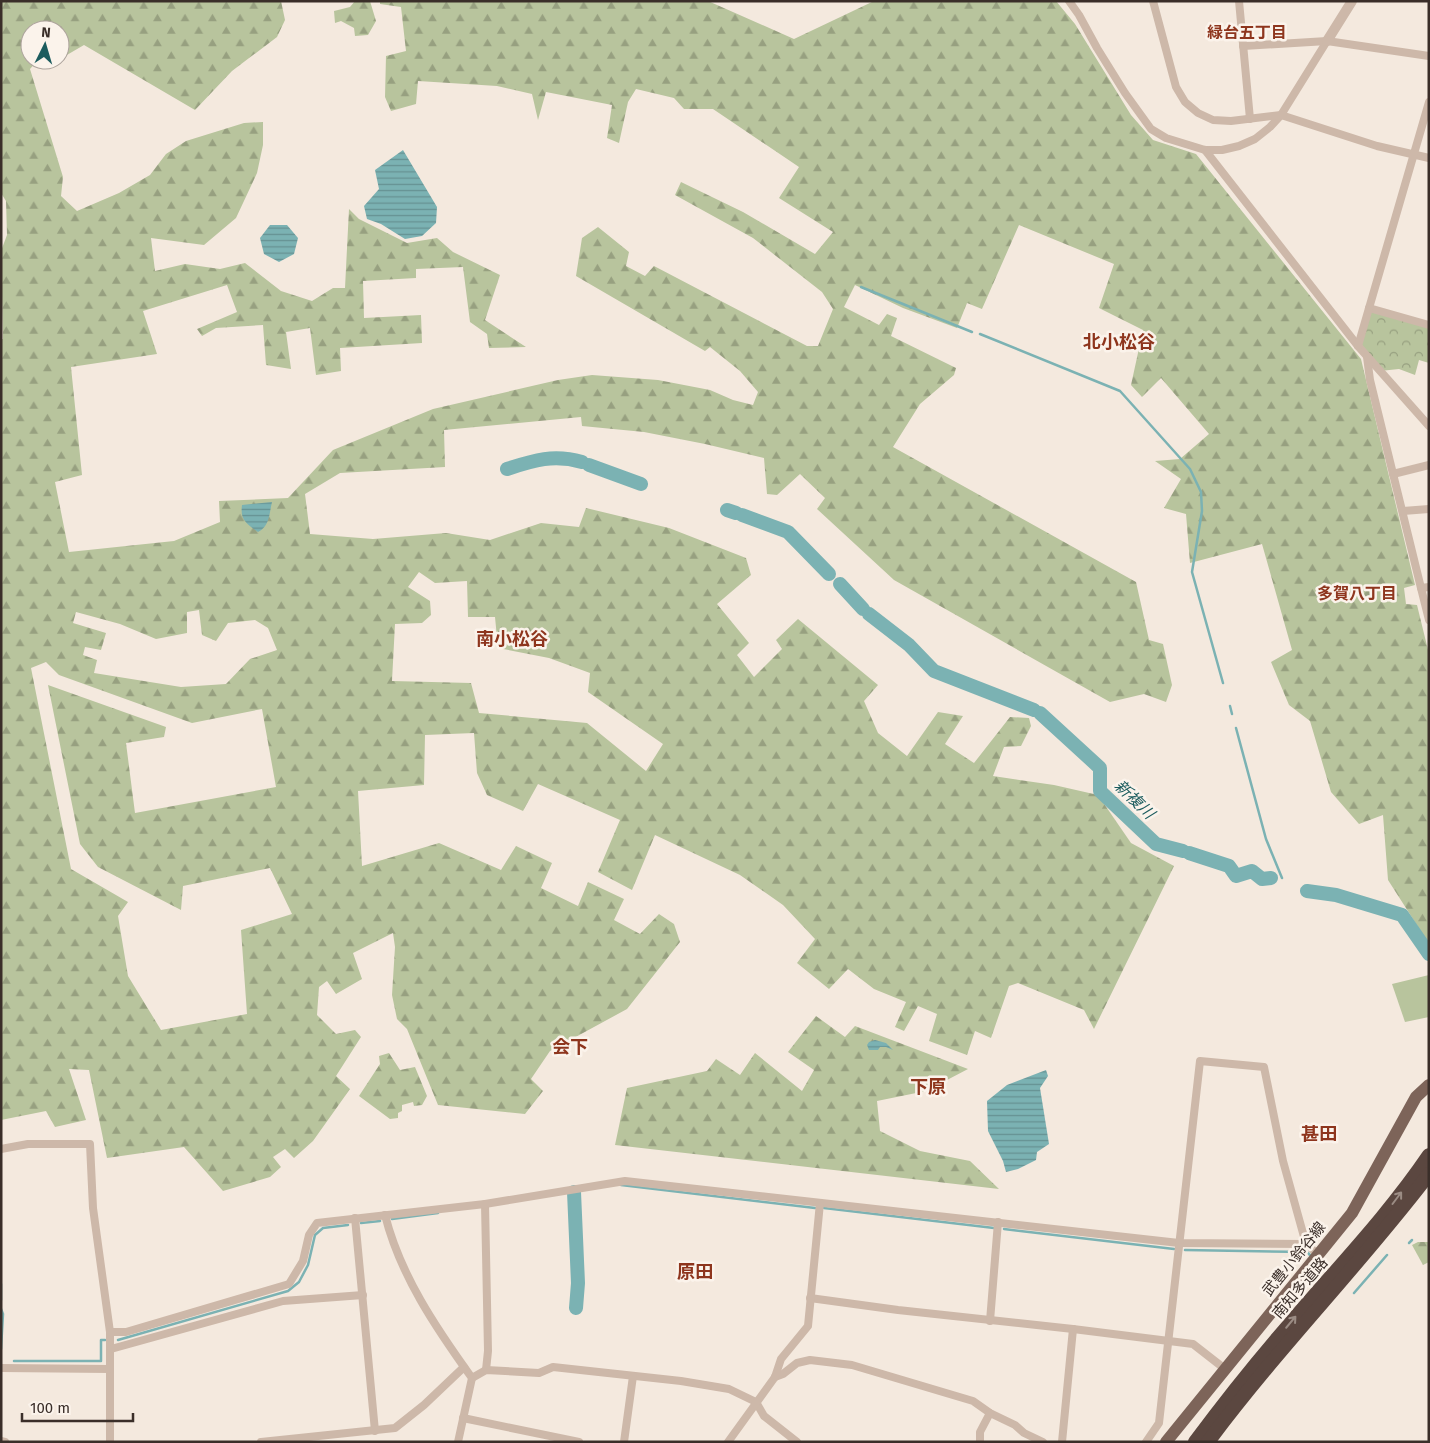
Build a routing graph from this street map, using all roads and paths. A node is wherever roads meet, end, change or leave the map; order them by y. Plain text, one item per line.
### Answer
1 (1069, 1) edge
2 (1153, 1) edge
3 (1239, 1) edge
4 (1352, 1) edge
5 (1326, 41) junction
6 (1243, 46) junction
7 (1429, 56) edge
8 (1429, 102) edge
9 (1281, 115) junction
10 (1250, 119) junction
11 (1205, 150) junction
12 (1414, 155) junction
13 (1429, 158) edge
14 (1369, 308) junction
15 (1429, 325) edge
16 (1358, 346) junction
17 (1368, 357) junction
18 (1429, 426) edge
19 (1429, 465) edge
20 (1393, 474) junction
21 (1429, 509) edge
22 (1403, 512) junction
23 (1425, 587) edge
24 (1429, 620) edge
25 (1429, 1085) edge
26 (1, 1149) edge
27 (1429, 1155) edge
28 (1429, 1174) edge
29 (820, 1203) junction
30 (486, 1204) junction
31 (385, 1214) junction
32 (355, 1218) junction
33 (998, 1222) junction
34 (1180, 1244) junction
35 (1306, 1244) junction
36 (1319, 1254) junction
37 (362, 1294) junction
38 (810, 1298) junction
39 (990, 1321) junction
40 (1074, 1329) junction
41 (110, 1332) junction
42 (1168, 1341) junction
43 (110, 1349) junction
44 (464, 1367) junction
45 (1, 1368) edge
46 (110, 1369) junction
47 (1225, 1369) junction
48 (486, 1370) junction
49 (633, 1376) junction
50 (775, 1377) junction
51 (472, 1378) junction
52 (756, 1402) junction
53 (990, 1413) junction
54 (463, 1418) junction
55 (375, 1431) junction
56 (110, 1442) edge
57 (261, 1442) edge
58 (458, 1442) edge
59 (579, 1442) edge
60 (624, 1442) edge
61 (728, 1442) edge
62 (798, 1442) edge
63 (980, 1442) edge
64 (1043, 1442) edge
65 (1062, 1442) edge
66 (1146, 1442) edge
67 (1166, 1442) edge
68 (1195, 1442) edge
69 (1208, 1442) edge

1 - 11 street
2 - 10 street
3 - 6 street
4 - 5 street
5 - 6 street
5 - 7 street
5 - 9 street
6 - 10 street
8 - 12 street
9 - 10 street
9 - 11 street
9 - 12 street
11 - 16 street
12 - 13 street
12 - 14 street
14 - 15 street
14 - 16 street
16 - 17 street
17 - 18 street
17 - 20 street
19 - 20 street
20 - 22 street
21 - 22 street
22 - 23 street
23 - 24 street
25 - 36 main road, 武豊小鈴谷線
26 - 41 street
68 -> 27 highway, 南知多道路
28 - 69 highway, 南知多道路
29 - 30 street
29 - 33 street
29 - 38 street
30 - 31 street
30 - 48 street
31 - 32 street
31 - 44 street
32 - 37 street
32 - 41 street
33 - 34 street
33 - 39 street
34 - 35 street
34 - 35 street
34 - 42 street
35 - 36 street
36 - 47 main road, 武豊小鈴谷線
37 - 43 street
37 - 55 street
38 - 39 street
38 - 50 street
39 - 40 street
40 - 42 street
40 - 65 street
41 - 43 street
42 - 47 street
42 - 66 street
43 - 46 street
44 - 51 street
44 - 55 street
45 - 46 street
46 - 56 street
47 - 67 main road, 武豊小鈴谷線
48 - 49 street
48 - 51 street
49 - 52 street
49 - 60 street
50 - 52 street
50 - 53 street
51 - 54 street
52 - 61 street
52 - 62 street
53 - 63 street
53 - 64 street
54 - 58 street
54 - 59 street
55 - 57 street

